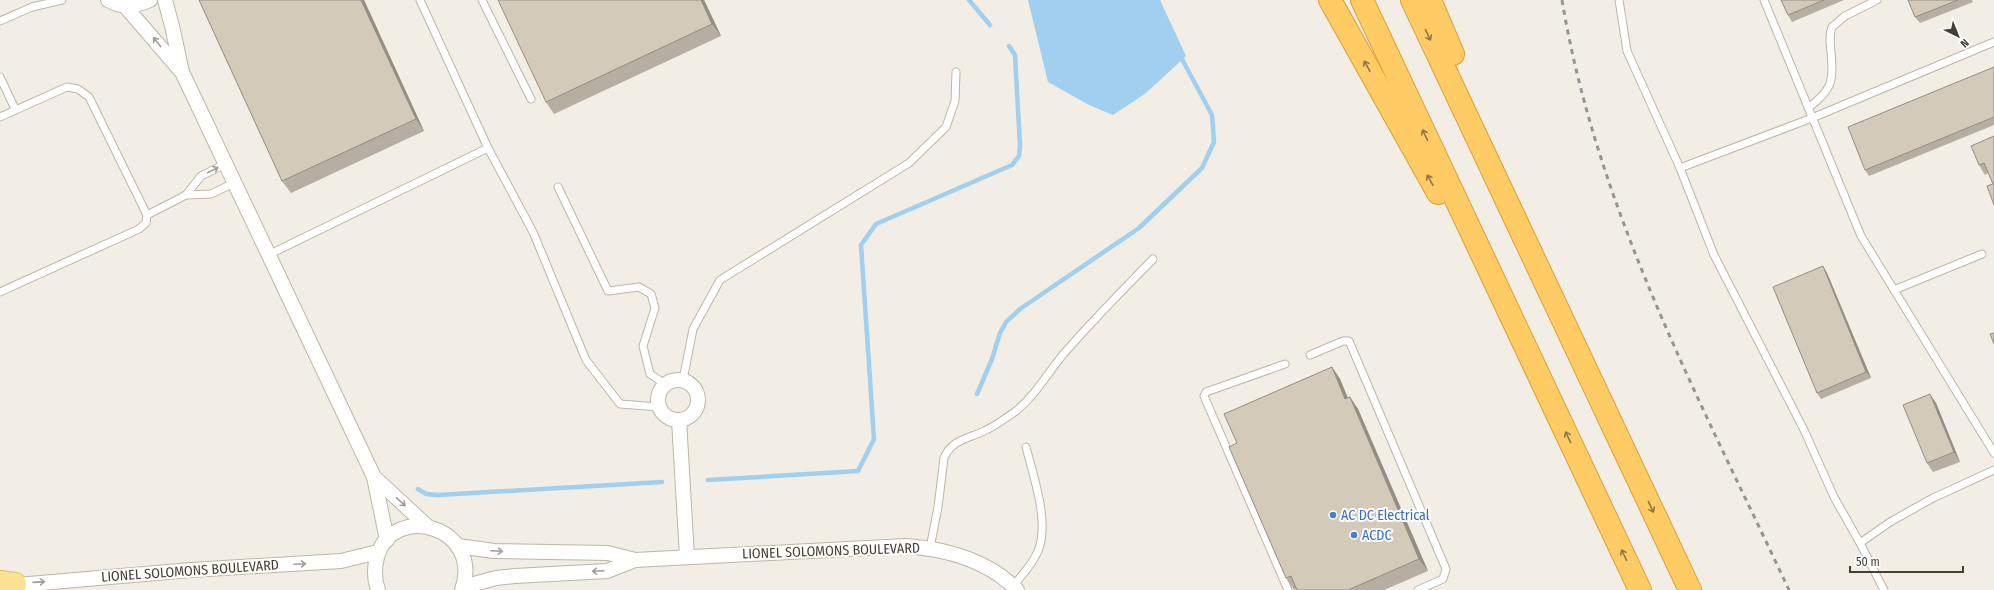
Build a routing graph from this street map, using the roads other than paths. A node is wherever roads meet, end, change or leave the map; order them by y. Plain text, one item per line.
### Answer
1 (40, 0) edge
2 (62, 0) edge
3 (108, 0) edge
4 (150, 0) edge
5 (165, 0) edge
6 (420, 0) edge
7 (482, 0) edge
8 (1330, 0) edge
9 (1362, 0) edge
10 (1412, 0) edge
11 (1430, 0) edge
12 (1619, 0) edge
13 (1764, 0) edge
14 (1877, 0) edge
15 (124, 6) junction
16 (32, 7) junction
17 (0, 21) edge
18 (1994, 42) edge
19 (182, 72) junction
20 (956, 72) dead end
21 (0, 78) edge
22 (531, 99) dead end
23 (1808, 108) junction
24 (16, 109) junction
25 (0, 117) edge
26 (1812, 118) junction
27 (488, 148) junction
28 (225, 164) junction
29 (1680, 168) junction
30 (234, 183) junction
31 (558, 187) dead end
32 (186, 195) junction
33 (147, 215) junction
34 (1982, 254) dead end
35 (268, 255) junction
36 (1153, 259) dead end
37 (1894, 290) junction
38 (0, 292) edge
39 (1514, 322) junction
40 (1310, 355) dead end
41 (1285, 364) dead end
42 (683, 380) junction
43 (665, 384) junction
44 (659, 407) junction
45 (679, 420) junction
46 (1026, 447) dead end
47 (1994, 453) edge
48 (1994, 470) edge
49 (374, 477) junction
50 (1642, 486) junction
51 (427, 526) junction
52 (387, 540) junction
53 (1860, 543) junction
54 (458, 546) junction
55 (930, 548) junction
56 (378, 552) junction
57 (687, 557) junction
58 (635, 560) junction
59 (5, 584) edge
60 (463, 588) edge
61 (1015, 588) edge
62 (378, 590) edge
63 (1288, 590) edge
64 (1418, 590) edge
65 (1640, 590) edge
66 (1690, 590) edge
67 (1884, 590) edge

1 - 16 lane
2 - 16 lane
3 - 15 street
4 - 15 street
5 - 19 street
6 - 27 lane
7 - 22 lane
39 -> 8 highway
39 -> 9 highway
10 -> 50 highway
11 - 50 highway
12 - 29 lane
13 - 23 lane
14 - 23 lane
19 -> 15 street
16 - 17 lane
18 - 26 lane
19 - 28 street
20 - 42 lane
21 - 24 lane
23 - 26 lane
24 - 25 lane
24 - 33 lane
26 - 29 lane
26 - 37 lane
27 - 35 lane
27 - 44 lane
28 - 30 street
32 -> 28 lane
29 - 53 lane
30 - 32 lane
30 - 35 street
31 - 43 lane
32 - 33 lane
33 - 38 lane
34 - 37 lane
35 - 49 street
36 - 55 lane
37 - 47 lane
65 -> 39 highway
40 - 64 lane
41 - 63 lane
42 - 43 street
42 - 45 street
43 - 44 street
44 - 45 street
45 - 57 street
46 - 61 lane
48 - 53 lane
49 -> 51 street
49 - 52 street
50 -> 66 highway
51 - 52 street
51 - 54 street
52 - 56 street
53 - 67 lane
54 -> 58 street, LIONEL SOLOMONS BOULEVARD
54 - 60 street
55 - 57 street, LIONEL SOLOMONS BOULEVARD
55 - 61 street, LIONEL SOLOMONS BOULEVARD
59 -> 56 street, LIONEL SOLOMONS BOULEVARD
56 - 62 street
57 - 58 street, LIONEL SOLOMONS BOULEVARD
58 -> 60 street, LIONEL SOLOMONS BOULEVARD

